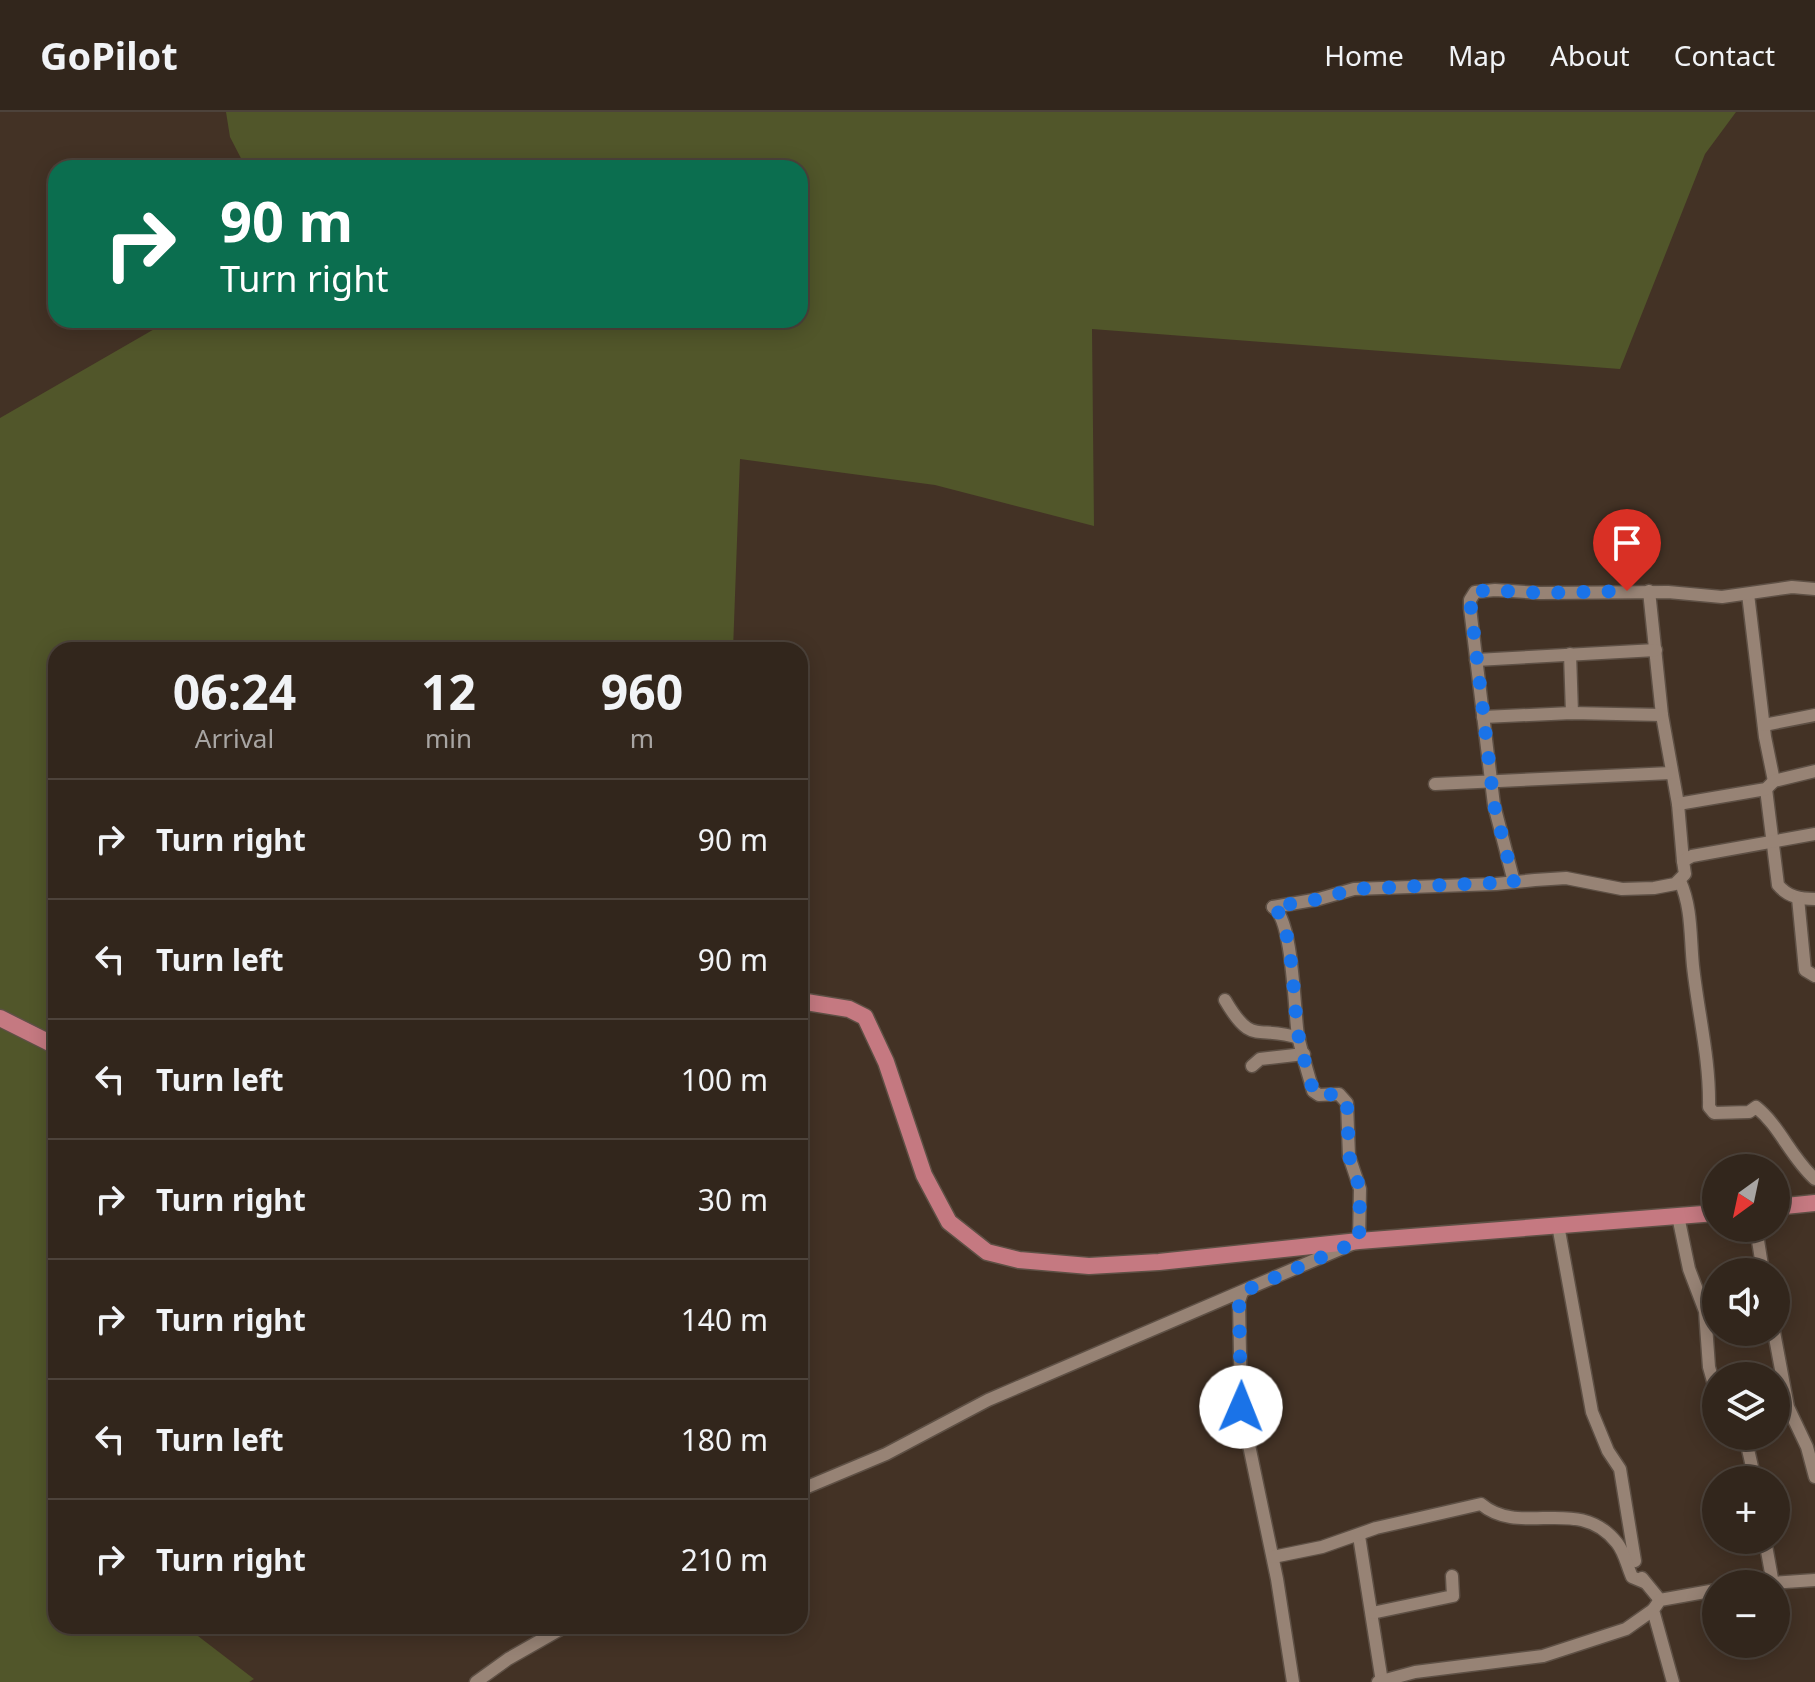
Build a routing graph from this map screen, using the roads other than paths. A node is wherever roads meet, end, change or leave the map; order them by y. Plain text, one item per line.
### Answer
1 (1815, 589) edge
2 (1649, 591) junction
3 (1748, 594) junction
4 (1656, 650) junction
5 (1570, 654) junction
6 (1476, 660) junction
7 (1572, 713) junction
8 (1662, 715) junction
9 (1815, 715) edge
10 (1483, 717) junction
11 (1764, 725) junction
12 (1815, 771) edge
13 (1671, 773) junction
14 (1491, 781) junction
15 (1435, 784) dead end
16 (1770, 785) junction
17 (1678, 804) junction
18 (1815, 834) edge
19 (1774, 841) junction
20 (1683, 861) junction
21 (1680, 881) junction
22 (1514, 882) junction
23 (1798, 898) junction
24 (1815, 899) edge
25 (1815, 976) edge
26 (1225, 1000) dead end
27 (808, 1002) edge
28 (0, 1018) edge
29 (1299, 1038) junction
30 (48, 1042) edge
31 (1304, 1054) junction
32 (1252, 1066) dead end
33 (1815, 1179) edge
34 (1815, 1203) edge
35 (1790, 1206) edge
36 (1702, 1214) edge
37 (1678, 1216) junction
38 (1558, 1225) junction
39 (1359, 1241) junction
40 (1242, 1292) junction
41 (1777, 1346) edge
42 (1709, 1362) edge
43 (1815, 1477) edge
44 (808, 1487) edge
45 (1359, 1536) junction
46 (1273, 1557) junction
47 (1452, 1576) dead end
48 (1815, 1580) edge
49 (1644, 1582) junction
50 (1790, 1582) edge
51 (1702, 1594) edge
52 (1657, 1605) junction
53 (1372, 1613) junction
54 (552, 1634) edge
55 (476, 1682) edge
56 (1293, 1682) edge
57 (1381, 1682) edge
58 (1673, 1682) edge

1 - 3 street
2 - 3 street
2 - 4 street
2 - 6 street
3 - 11 street
4 - 5 street
4 - 8 street
5 - 6 street
5 - 7 street
6 - 10 street
7 - 8 street
7 - 10 street
8 - 13 street
9 - 11 street
10 - 14 street
11 - 16 street
12 - 16 street
13 - 14 street
13 - 17 street
14 - 15 street
14 - 22 street
16 - 17 street
16 - 19 street
17 - 20 street
18 - 19 street
19 - 20 street
19 - 23 street
20 - 21 street
21 - 22 street
21 - 33 street
22 - 29 street
23 - 24 street
23 - 25 street
26 - 29 street
27 - 39 main road
28 - 30 main road
29 - 31 street
31 - 32 street
31 - 39 street
34 - 35 main road
36 - 37 main road
37 - 38 main road
37 - 42 street
38 - 39 main road
38 - 49 street
39 - 40 street
40 - 44 street
40 - 46 street
41 - 43 street
45 - 46 street
45 - 49 street
45 - 53 street
46 - 56 street
47 - 53 street
48 - 50 street
49 - 52 street
51 - 52 street
52 - 57 street
52 - 58 street
53 - 57 street
54 - 55 street

